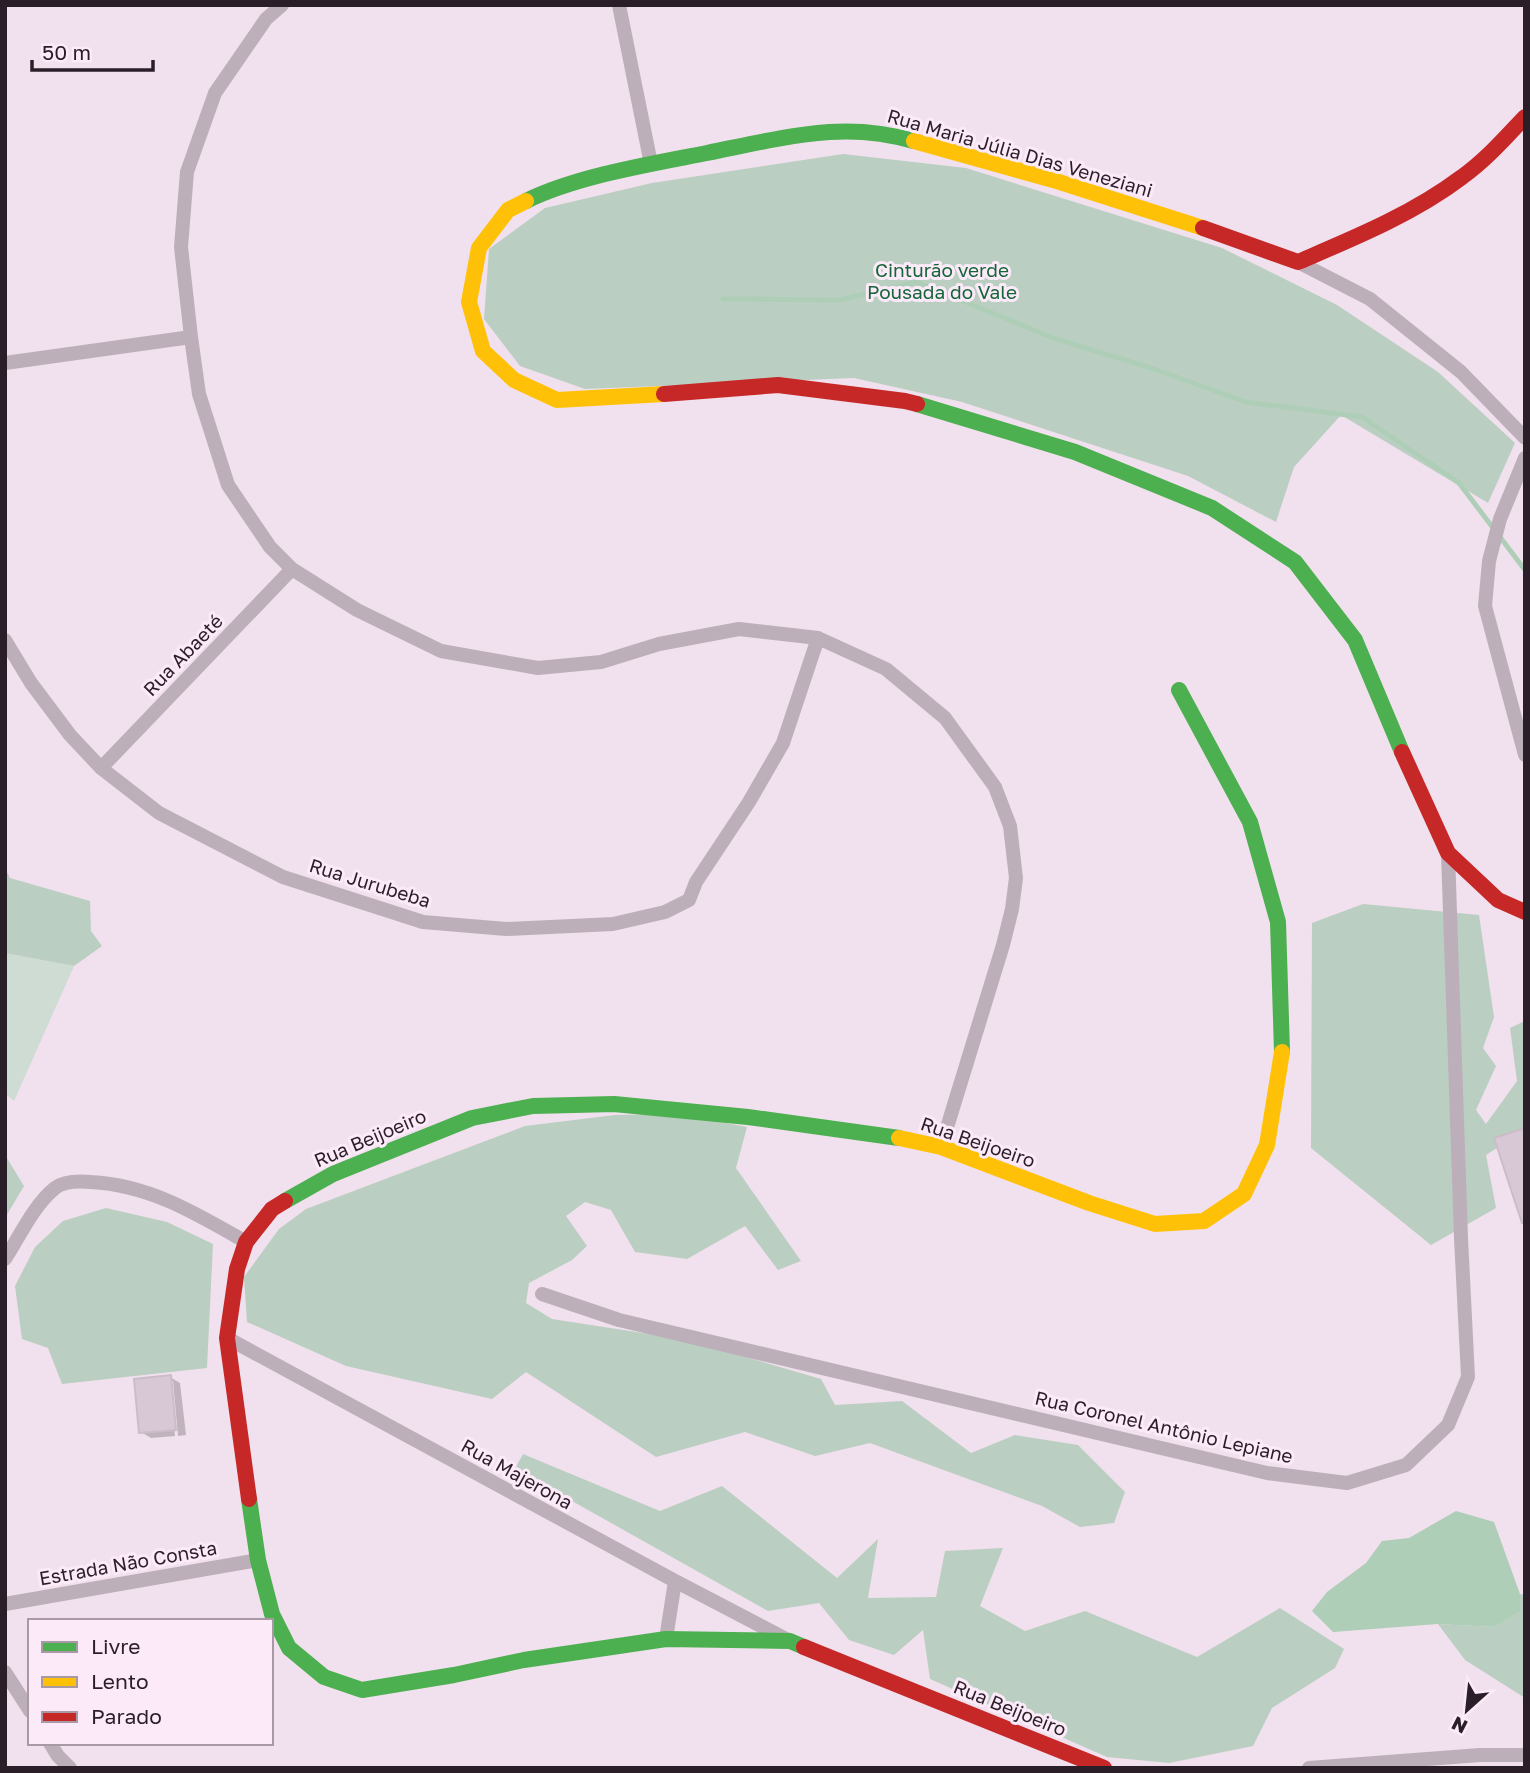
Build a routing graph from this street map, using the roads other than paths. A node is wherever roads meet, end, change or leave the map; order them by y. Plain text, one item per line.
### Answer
1 (282, 5) edge
2 (619, 5) edge
3 (1525, 117) edge
4 (651, 164) junction
5 (1298, 262) junction
6 (191, 337) junction
7 (5, 363) edge
8 (1525, 438) edge
9 (1525, 458) edge
10 (292, 569) junction
11 (818, 638) junction
12 (5, 640) edge
13 (1179, 690) dead end
14 (1525, 755) edge
15 (101, 768) junction
16 (1448, 853) junction
17 (1525, 912) edge
18 (941, 1147) junction
19 (246, 1242) junction
20 (5, 1259) edge
21 (542, 1294) dead end
22 (227, 1338) junction
23 (258, 1560) junction
24 (675, 1581) junction
25 (5, 1604) edge
26 (666, 1639) junction
27 (790, 1641) junction
28 (5, 1672) edge
29 (28, 1708) edge
30 (51, 1745) edge
31 (1525, 1755) edge
32 (1477, 1761) edge
33 (70, 1768) edge
34 (1104, 1768) edge
35 (1309, 1768) edge

1 - 6 street
2 - 4 street
3 - 5 street
4 - 5 street, Rua Maria Júlia Dias Veneziani
4 - 16 street, Rua Maria Júlia Dias Veneziani
5 - 8 street
6 - 7 street
6 - 10 street
9 - 14 street
10 - 11 street
10 - 15 street, Rua Abaeté
11 - 15 street, Rua Jurubeba
11 - 18 street
12 - 15 street, Rua Jurubeba
13 - 18 street, Rua Beijoeiro
16 - 17 street
16 - 21 street, Rua Coronel Antônio Lepiane
18 - 19 street, Rua Beijoeiro
19 - 20 street
19 - 22 street, Rua Beijoeiro
22 - 23 street, Rua Beijoeiro
22 - 24 street, Rua Majerona
23 - 25 street, Estrada Não Consta
23 - 26 street, Rua Beijoeiro
24 - 26 street
24 - 27 street, Rua Majerona
26 - 27 street, Rua Beijoeiro
27 - 34 street, Rua Beijoeiro
28 - 29 street
30 - 33 street
31 - 32 street
32 - 35 street

